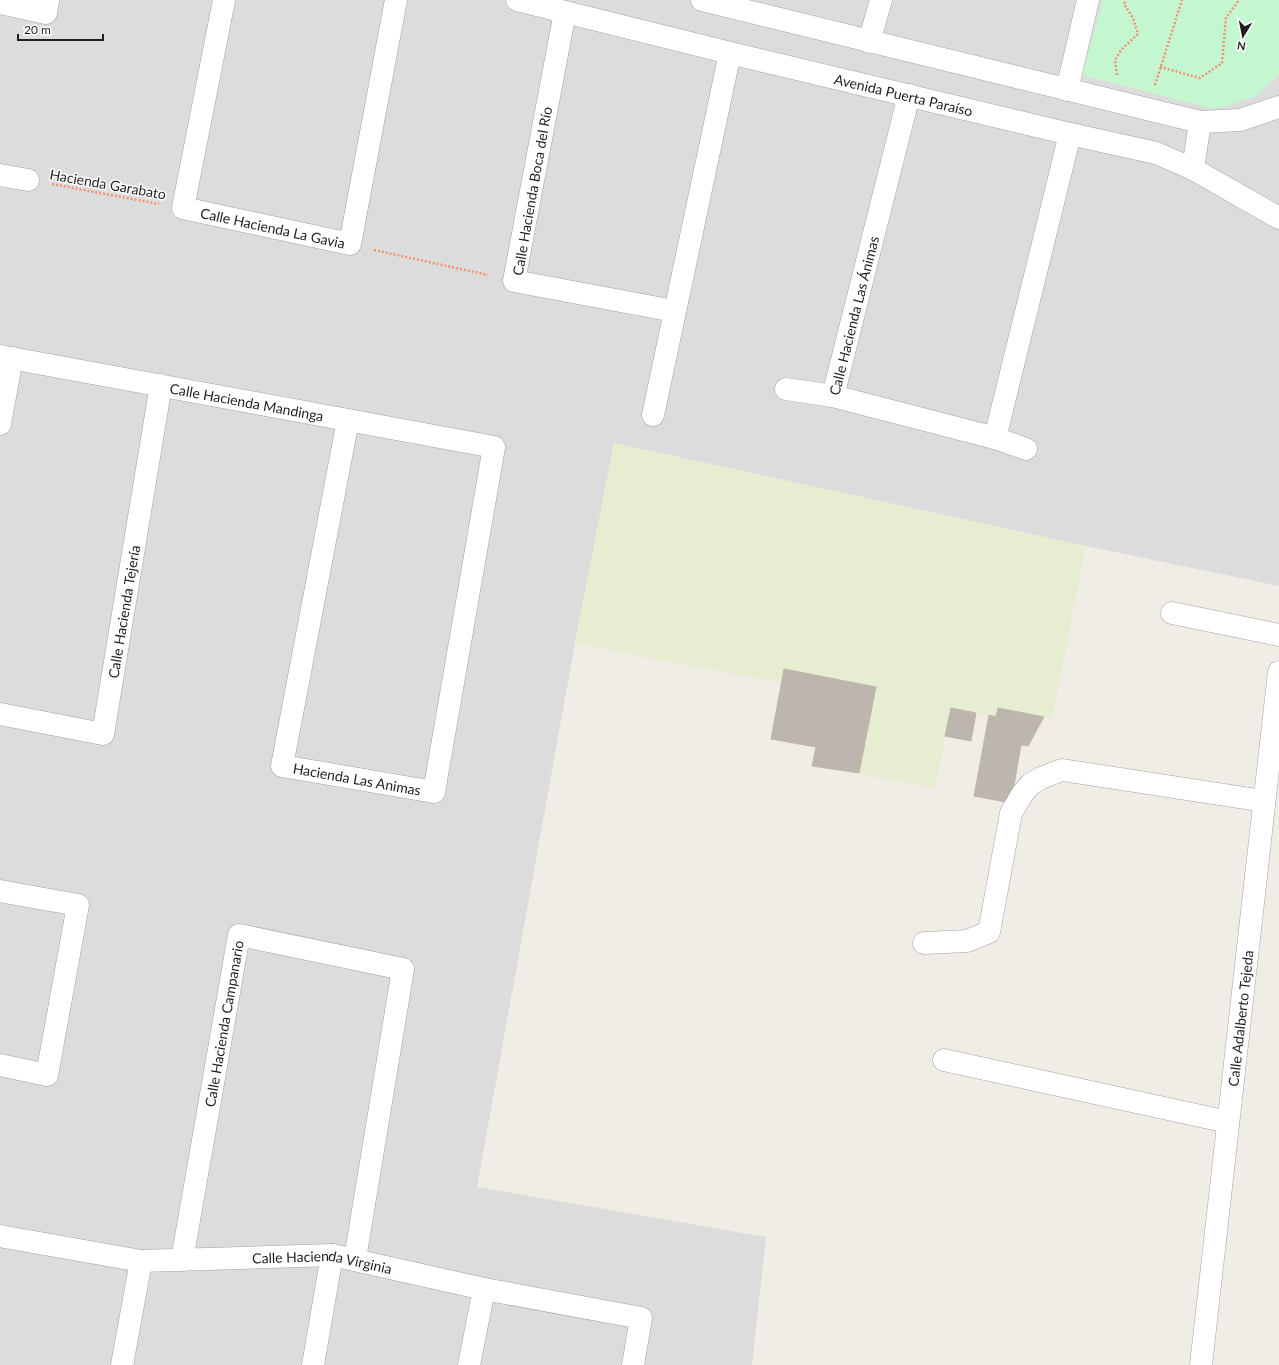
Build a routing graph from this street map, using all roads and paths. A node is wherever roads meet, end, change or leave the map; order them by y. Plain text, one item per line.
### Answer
1 (48, 0) edge
2 (224, 0) edge
3 (396, 0) edge
4 (517, 0) edge
5 (702, 0) edge
6 (881, 0) edge
7 (1088, 0) edge
8 (1126, 0) edge
9 (1182, 0) edge
10 (1239, 0) edge
11 (0, 3) edge
12 (738, 4) edge
13 (565, 12) junction
14 (869, 42) junction
15 (730, 53) junction
16 (1160, 67) junction
17 (1067, 90) junction
18 (908, 95) junction
19 (1116, 102) junction
20 (1279, 107) edge
21 (1145, 109) junction
22 (1200, 122) junction
23 (1070, 134) junction
24 (1193, 169) junction
25 (0, 175) edge
26 (28, 180) joint
27 (183, 208) junction
28 (1279, 218) edge
29 (350, 244) junction
30 (514, 281) junction
31 (674, 311) junction
32 (6, 357) edge
33 (161, 385) junction
34 (786, 389) dead end
35 (833, 396) junction
36 (653, 415) dead end
37 (348, 420) junction
38 (0, 424) edge
39 (995, 438) junction
40 (494, 447) joint
41 (1026, 449) dead end
42 (1172, 613) dead end
43 (1279, 635) edge
44 (1279, 672) edge
45 (0, 714) edge
46 (1264, 801) junction
47 (0, 890) edge
48 (924, 943) dead end
49 (944, 1060) dead end
50 (0, 1065) edge
51 (1228, 1122) junction
52 (0, 1236) edge
53 (332, 1255) junction
54 (355, 1259) junction
55 (182, 1260) junction
56 (140, 1261) junction
57 (484, 1289) junction
58 (122, 1365) edge
59 (313, 1365) edge
60 (470, 1365) edge
61 (633, 1365) edge
62 (1201, 1365) edge

1 - 11 street
2 - 27 street, Calle Hacienda La Gavia
3 - 29 street, Calle Hacienda La Gavia
4 - 13 street, Avenida Puerta Paraíso
5 - 12 street
6 - 14 street
7 - 17 street
8 - 19 path
9 - 16 path
10 - 16 path
12 - 14 street
13 - 15 street, Avenida Puerta Paraíso
13 - 30 street, Calle Hacienda Boca del Río
14 - 17 street
15 - 18 street, Avenida Puerta Paraíso
15 - 31 street
16 - 21 path
17 - 19 street
18 - 23 street, Avenida Puerta Paraíso
18 - 35 street, Calle Hacienda Las Ánimas
19 - 21 street
20 - 22 street
21 - 22 street
22 - 24 street
23 - 24 street, Avenida Puerta Paraíso
23 - 39 street
24 - 28 street, Avenida Puerta Paraíso
25 - 26 street
26 - 27 path, Hacienda Garabato
27 - 29 street, Calle Hacienda La Gavia
29 - 30 path
30 - 31 street, Calle Hacienda Boca del Río
31 - 36 street
32 - 33 street, Calle Hacienda Mandinga
32 - 38 street
33 - 37 street, Calle Hacienda Mandinga
33 - 45 street, Calle Hacienda Tejería
34 - 35 street
35 - 39 street, Calle Hacienda Las Ánimas
37 - 40 street, Calle Hacienda Mandinga
37 - 40 street, Hacienda Las Animas
39 - 41 street, Calle Hacienda Las Ánimas
42 - 43 street
44 - 46 street, Calle Adalberto Tejeda
46 - 48 street
46 - 51 street, Calle Adalberto Tejeda
47 - 50 street
49 - 51 street
51 - 62 street, Calle Adalberto Tejeda
52 - 56 street, Calle Hacienda Virginia
53 - 54 street, Calle Hacienda Virginia
53 - 55 street, Calle Hacienda Virginia
53 - 59 street
54 - 55 street, Calle Hacienda Campanario
54 - 57 street, Calle Hacienda Virginia
55 - 56 street, Calle Hacienda Virginia
56 - 58 street
57 - 60 street
57 - 61 street, Calle Hacienda Virginia

